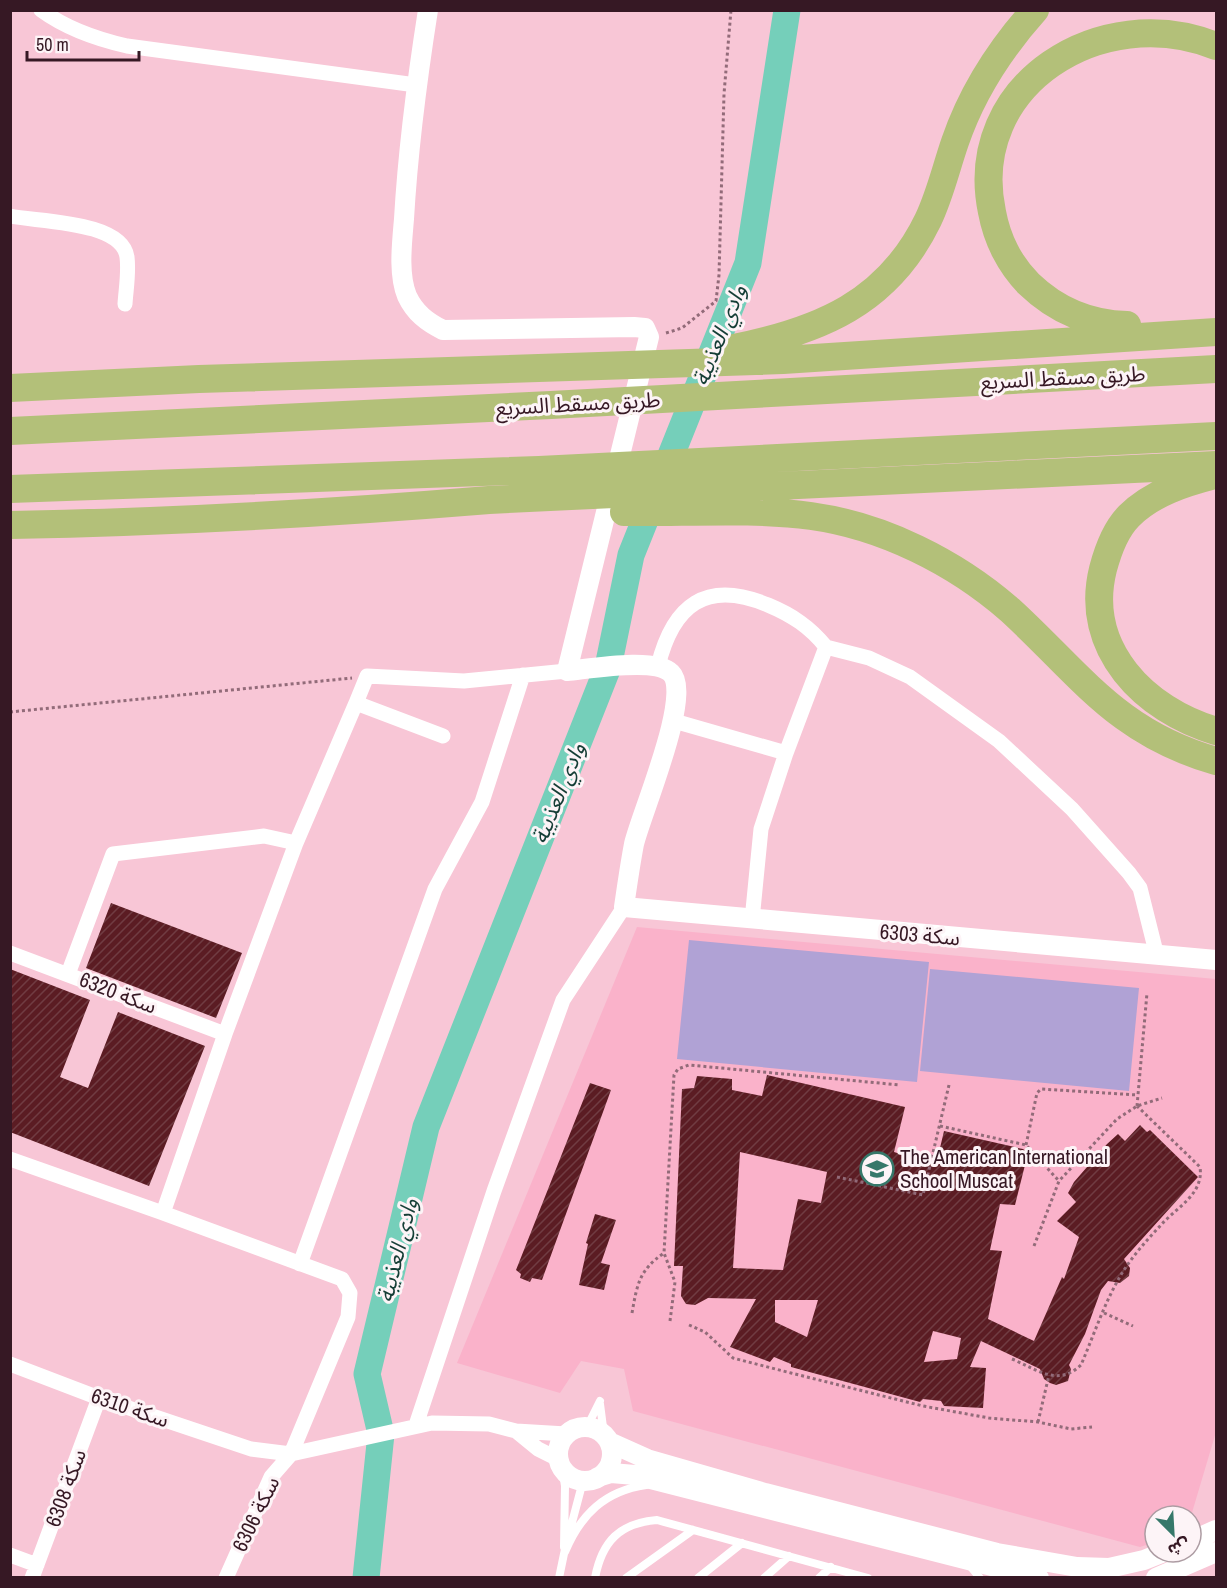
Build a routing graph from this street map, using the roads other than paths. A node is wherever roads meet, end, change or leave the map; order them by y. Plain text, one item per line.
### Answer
1 (41, 10) edge
2 (428, 10) edge
3 (1035, 10) edge
4 (1216, 46) edge
5 (416, 85) junction
6 (10, 216) edge
7 (125, 304) dead end
8 (1216, 327) edge
9 (1216, 332) edge
10 (783, 349) junction
11 (654, 350) junction
12 (1216, 369) edge
13 (10, 388) edge
14 (10, 430) edge
15 (1216, 436) edge
16 (1216, 465) edge
17 (1216, 474) edge
18 (10, 489) edge
19 (533, 505) junction
20 (10, 525) edge
21 (826, 647) junction
22 (658, 666) junction
23 (567, 671) junction
24 (523, 675) junction
25 (356, 703) junction
26 (674, 721) junction
27 (1216, 731) edge
28 (443, 736) dead end
29 (786, 753) junction
30 (1216, 761) edge
31 (296, 843) junction
32 (624, 908) junction
33 (752, 920) junction
34 (10, 953) edge
35 (1157, 956) junction
36 (1216, 960) edge
37 (68, 974) junction
38 (225, 1034) junction
39 (10, 1159) edge
40 (163, 1213) junction
41 (300, 1264) junction
42 (10, 1364) edge
43 (99, 1398) junction
44 (416, 1425) junction
45 (516, 1431) junction
46 (572, 1431) junction
47 (607, 1439) junction
48 (291, 1454) junction
49 (560, 1463) junction
50 (591, 1479) junction
51 (672, 1484) junction
52 (693, 1530) junction
53 (742, 1544) junction
54 (565, 1552) junction
55 (1216, 1552) edge
56 (10, 1555) edge
57 (789, 1556) junction
58 (954, 1558) junction
59 (1143, 1560) edge
60 (831, 1567) junction
61 (35, 1571) edge
62 (1021, 1576) edge
63 (226, 1578) edge
64 (559, 1578) edge
65 (595, 1578) edge
66 (626, 1578) edge
67 (699, 1578) edge
68 (764, 1578) edge
69 (819, 1578) edge
70 (868, 1578) edge
71 (980, 1578) edge
72 (1156, 1578) edge

1 - 5 street
2 - 5 street
3 - 10 highway
4 - 8 highway
5 - 11 street
6 - 7 street
9 - 10 highway
10 - 11 highway
11 - 13 highway
11 - 23 street
12 - 14 highway, طريق مسقط السريع
15 - 18 highway
16 - 19 highway
17 - 27 highway
19 - 20 highway
19 - 30 highway
21 - 22 street
21 - 29 street
21 - 35 street
22 - 23 street
22 - 26 street
23 - 24 street
24 - 25 street
24 - 41 street
25 - 28 street
25 - 31 street
26 - 29 street
26 - 32 street
29 - 33 street
31 - 37 street
31 - 38 street
32 - 33 street, سكة 6303
32 - 44 street
33 - 35 street, سكة 6303
34 - 37 street, سكة 6320
35 - 36 street, سكة 6303
37 - 38 street, سكة 6320
38 - 40 street
39 - 40 street, سكة 6306
40 - 41 street, سكة 6306
41 - 48 street, سكة 6306
42 - 43 street, سكة 6310
43 - 48 street, سكة 6310
43 - 61 street, سكة 6308
44 - 45 street
44 - 48 street
45 - 46 street
45 - 49 street
46 - 47 street
46 - 47 lane
46 - 49 street
47 - 50 street
47 - 59 street
48 - 63 street, سكة 6306
49 - 50 street
49 - 54 lane
50 - 51 street
50 - 54 lane
51 - 54 lane
51 - 58 street
52 - 53 lane
52 - 65 lane
52 - 66 lane
53 - 57 lane
53 - 67 lane
54 - 64 lane
55 - 72 street
56 - 61 street
57 - 60 lane
57 - 68 lane
58 - 62 street
58 - 71 lane
60 - 69 lane
60 - 70 lane

